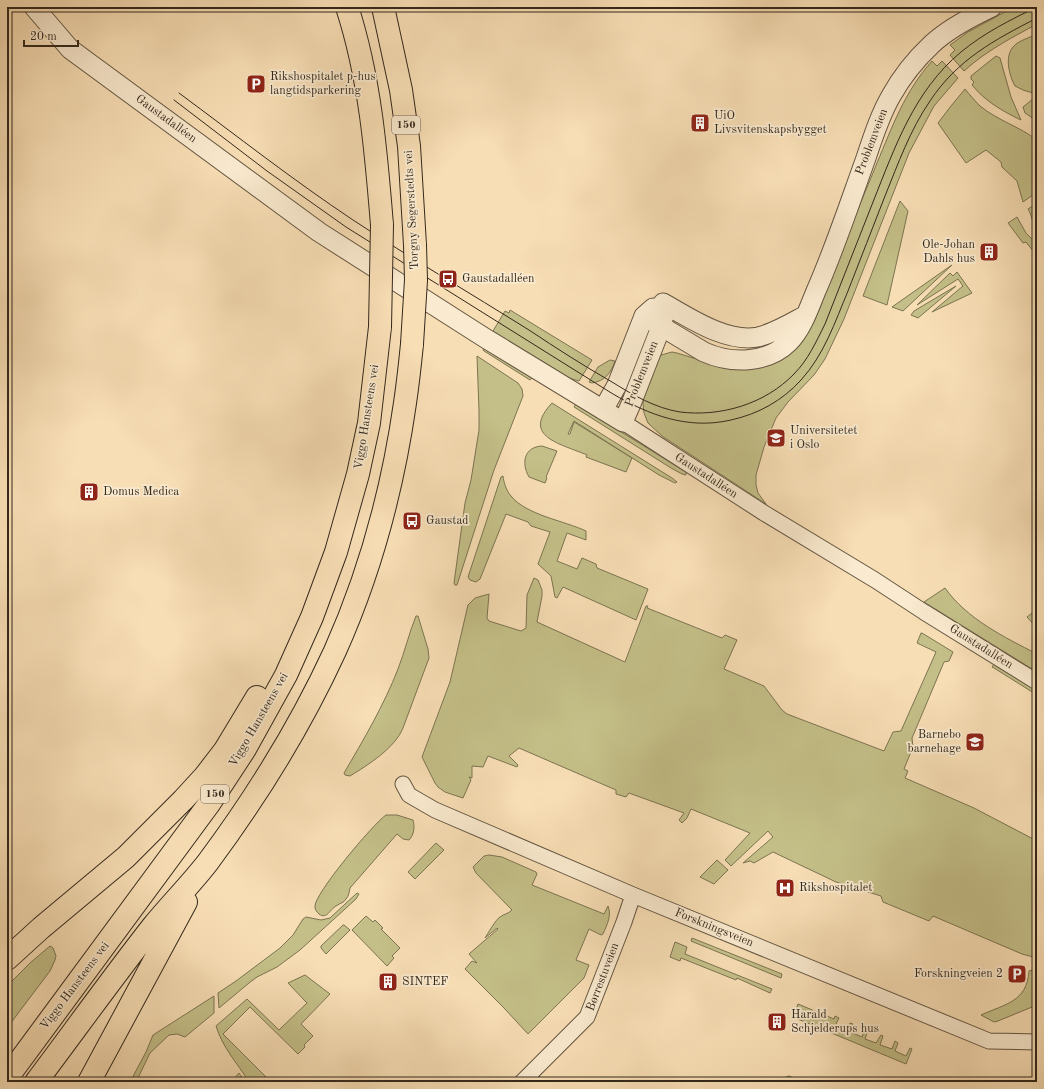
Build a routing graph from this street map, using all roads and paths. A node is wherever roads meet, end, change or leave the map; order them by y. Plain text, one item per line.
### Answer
1 (34, 7) edge
2 (347, 7) edge
3 (383, 7) edge
4 (992, 7) edge
5 (663, 303) junction
6 (806, 315) junction
7 (644, 316) junction
8 (661, 327) junction
9 (604, 410) junction
10 (623, 422) junction
11 (358, 474) junction
12 (1037, 682) edge
13 (403, 784) dead end
14 (207, 863) junction
15 (633, 895) junction
16 (7, 959) edge
17 (1037, 1042) edge
18 (7, 1078) edge
19 (36, 1082) edge
20 (89, 1082) edge
21 (522, 1082) edge

1 - 9 street, Gaustadalléen
2 - 11 highway, Viggo Hansteens vei / 150, bridge
3 - 14 highway, Torgny Segerstedts vei / 150, bridge
4 - 6 street, Problemveien
5 - 6 street
5 - 7 street
5 - 8 street, Problemveien
6 - 8 street, Problemveien
7 - 8 street, Problemveien
7 - 9 street, Problemveien
8 - 10 street, Problemveien
9 - 10 street, Gaustadalléen
10 - 12 street, Gaustadalléen
11 - 16 highway
11 - 18 highway, Viggo Hansteens vei / 150
13 - 15 street, Forskningsveien
14 - 19 highway, 150
14 - 20 highway
15 - 17 street, Forskningsveien
15 - 21 street, Børrestuveien

